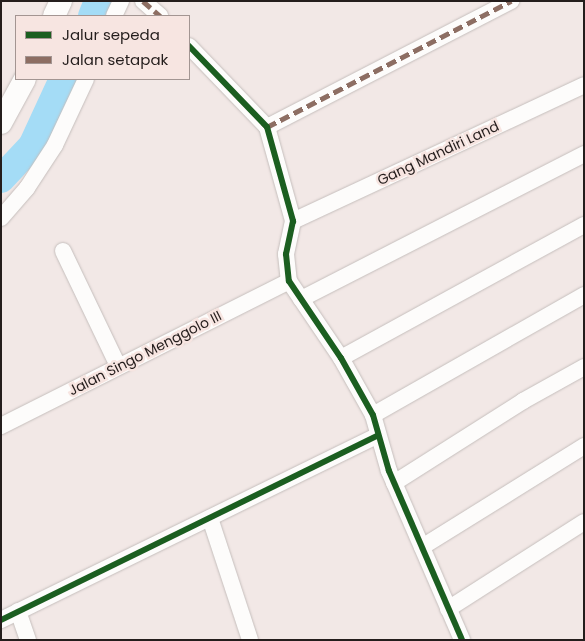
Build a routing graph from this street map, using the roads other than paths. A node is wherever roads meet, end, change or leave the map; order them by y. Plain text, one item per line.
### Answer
1 (61, 1) edge
2 (121, 1) edge
3 (143, 1) edge
4 (511, 1) edge
5 (54, 15) edge
6 (114, 15) edge
7 (159, 15) edge
8 (190, 47) edge
9 (25, 80) edge
10 (86, 80) edge
11 (584, 85) edge
12 (1, 123) edge
13 (267, 126) junction
14 (584, 154) edge
15 (1, 218) edge
16 (293, 222) junction
17 (584, 225) edge
18 (62, 251) dead end
19 (289, 281) junction
20 (584, 295) edge
21 (301, 299) junction
22 (340, 358) junction
23 (118, 366) junction
24 (584, 367) edge
25 (373, 415) junction
26 (1, 426) edge
27 (378, 436) junction
28 (584, 446) edge
29 (394, 483) junction
30 (210, 518) junction
31 (584, 522) edge
32 (422, 547) junction
33 (448, 609) junction
34 (18, 611) junction
35 (1, 620) edge
36 (28, 640) edge
37 (250, 640) edge
38 (462, 640) edge

1 - 5 main road
2 - 6 street
3 - 7 street
4 - 13 street
8 - 13 street
9 - 12 main road
10 - 15 street
11 - 16 street, Gang Mandiri Land
13 - 16 street
14 - 21 street
16 - 19 street
17 - 22 street
18 - 23 street
19 - 21 street
19 - 23 street, Jalan Singo Menggolo III
20 - 25 street
21 - 22 street
22 - 25 street
23 - 26 street, Jalan Singo Menggolo III
24 - 29 street
25 - 27 street
27 - 29 street
27 - 30 street
28 - 32 street
29 - 32 street
30 - 34 street
30 - 37 street
31 - 33 street
32 - 33 street
33 - 38 street
34 - 35 street
34 - 36 street

